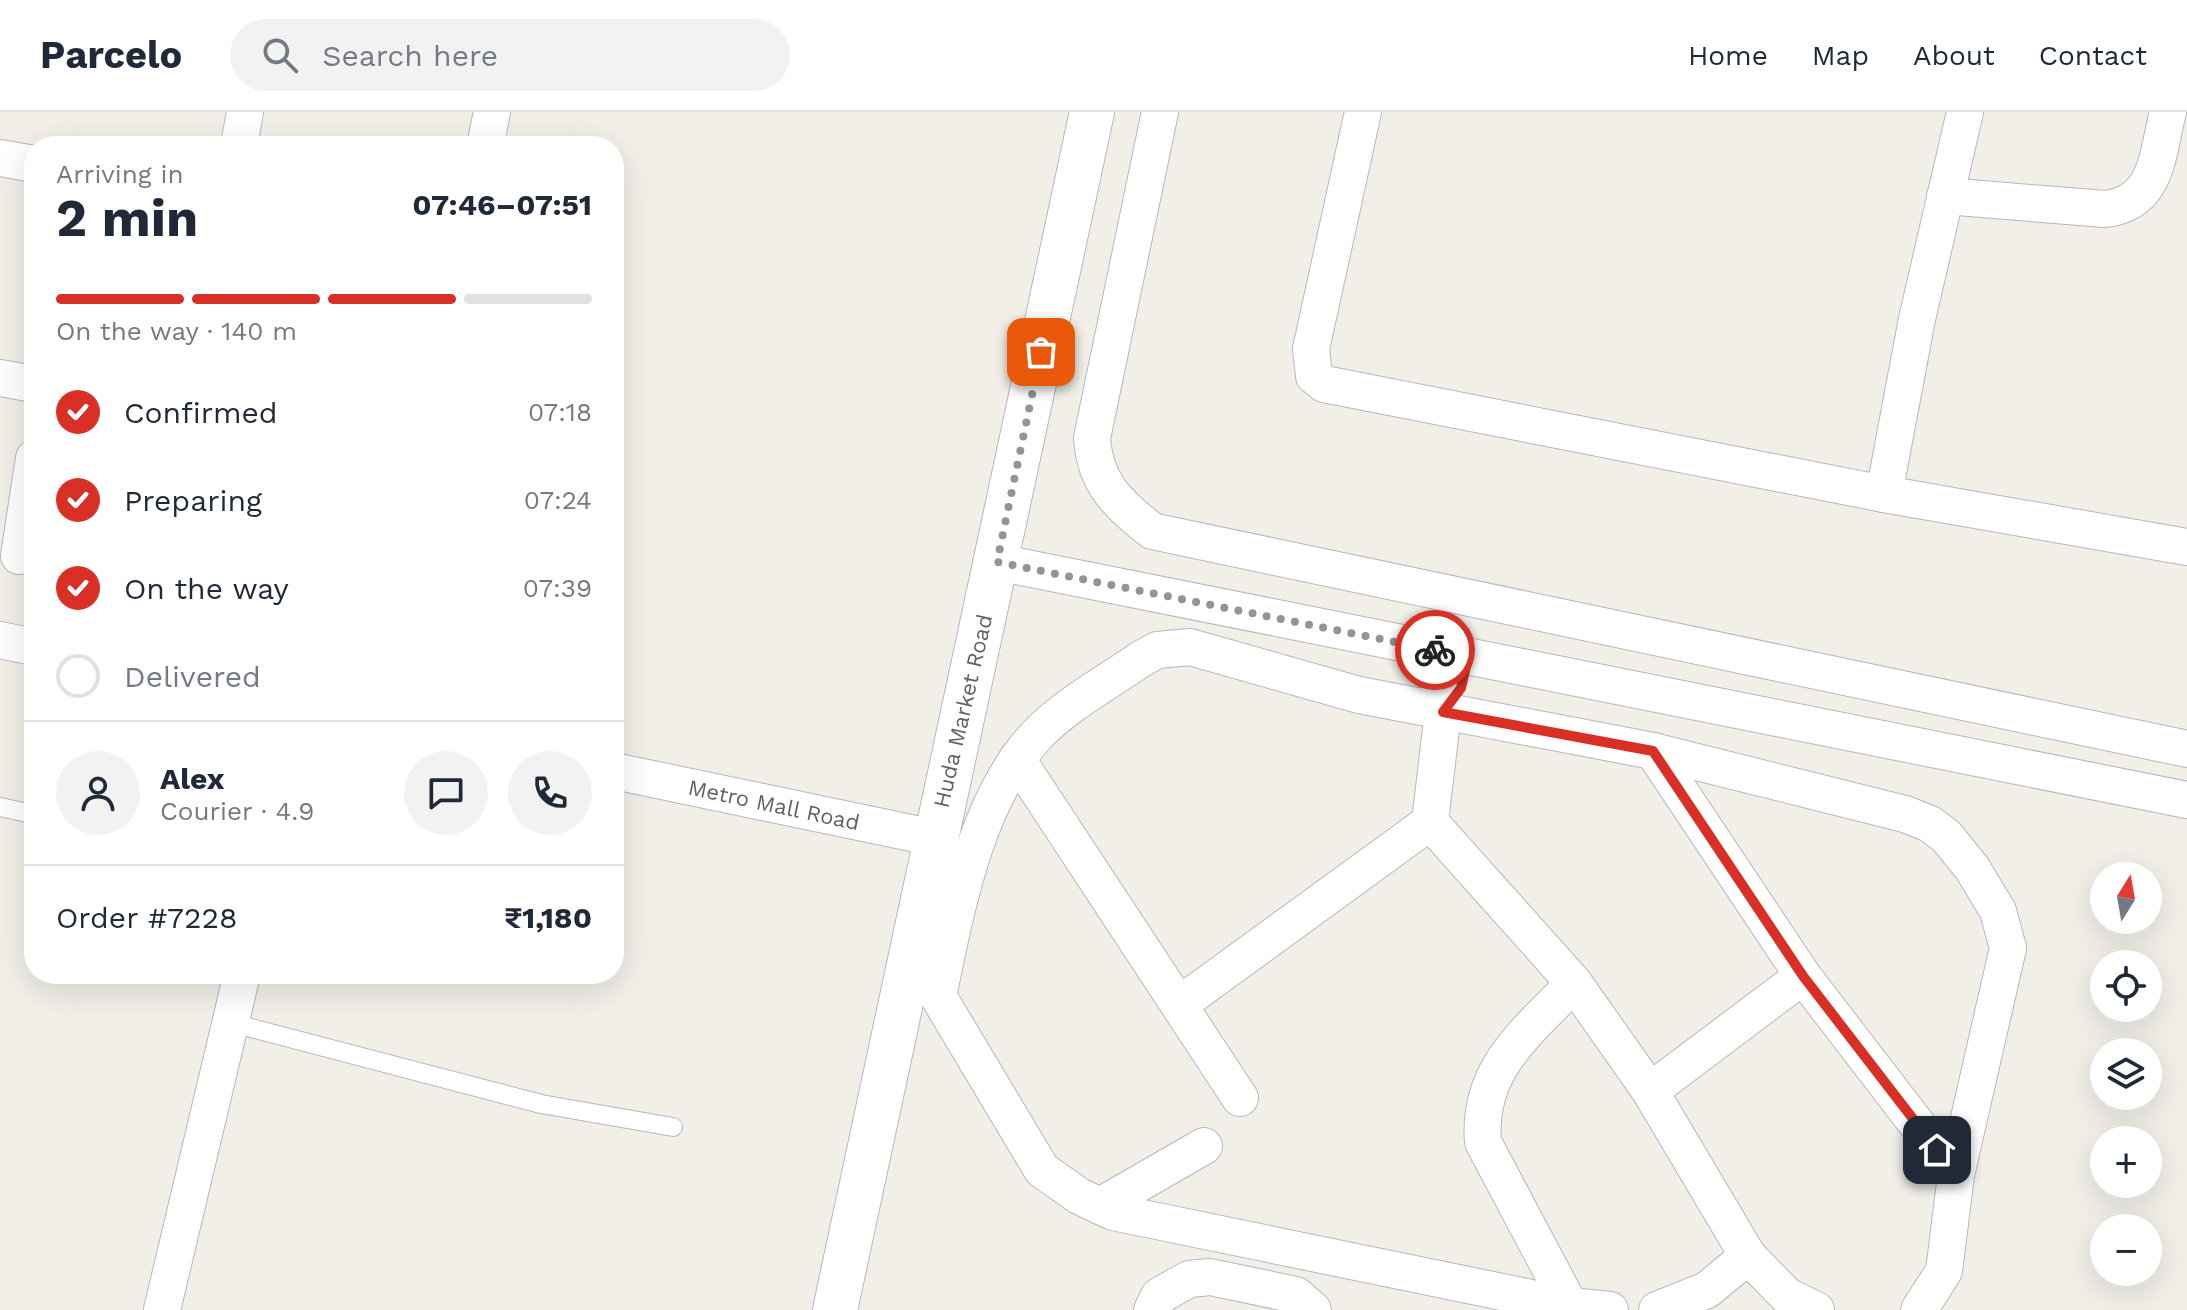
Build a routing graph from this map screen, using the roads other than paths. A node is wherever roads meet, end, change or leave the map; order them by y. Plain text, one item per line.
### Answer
1 (245, 112) edge
2 (492, 112) edge
3 (1092, 112) edge
4 (1160, 112) edge
5 (1363, 112) edge
6 (1965, 112) edge
7 (2168, 112) edge
8 (241, 136) edge
9 (487, 136) edge
10 (0, 158) edge
11 (24, 162) edge
12 (1945, 196) junction
13 (0, 378) edge
14 (24, 382) edge
15 (1884, 494) junction
16 (24, 519) edge
17 (2187, 547) edge
18 (18, 556) edge
19 (997, 562) junction
20 (0, 640) edge
21 (24, 645) edge
22 (1456, 654) junction
23 (1443, 712) junction
24 (2187, 749) edge
25 (1653, 751) junction
26 (1017, 759) junction
27 (624, 773) edge
28 (2187, 800) edge
29 (0, 807) edge
30 (24, 812) edge
31 (1430, 822) junction
32 (935, 838) junction
33 (1803, 976) junction
34 (1574, 983) junction
35 (240, 984) edge
36 (1180, 1004) junction
37 (232, 1023) junction
38 (1650, 1091) junction
39 (1240, 1098) dead end
40 (673, 1127) dead end
41 (1204, 1146) dead end
42 (1956, 1175) junction
43 (1100, 1206) junction
44 (1748, 1256) junction
45 (1570, 1306) junction
46 (162, 1310) edge
47 (835, 1310) edge
48 (1152, 1310) edge
49 (1313, 1310) edge
50 (1610, 1310) edge
51 (1657, 1310) edge
52 (1816, 1310) edge
53 (1919, 1310) edge

1 - 8 street
2 - 9 street
3 - 19 street, Huda Market Road
4 - 24 street
5 - 15 street
6 - 12 street
7 - 12 street
10 - 11 street
12 - 15 street
13 - 14 street
15 - 17 street
16 - 18 street
19 - 22 street
19 - 32 street, Huda Market Road
20 - 21 street
22 - 23 street
22 - 28 street
23 - 25 street
23 - 26 street
23 - 31 street
25 - 33 street
25 - 42 street
26 - 36 street
26 - 43 street
27 - 32 street, Metro Mall Road
29 - 30 lane
31 - 34 street
31 - 36 street
32 - 47 street, Huda Market Road
33 - 38 street
33 - 42 street
34 - 38 street
34 - 45 street
35 - 37 street
36 - 39 street
37 - 40 lane
37 - 46 street
38 - 44 street
41 - 43 street
42 - 53 street
43 - 45 street
44 - 51 street
44 - 52 street
45 - 50 street
48 - 49 street

